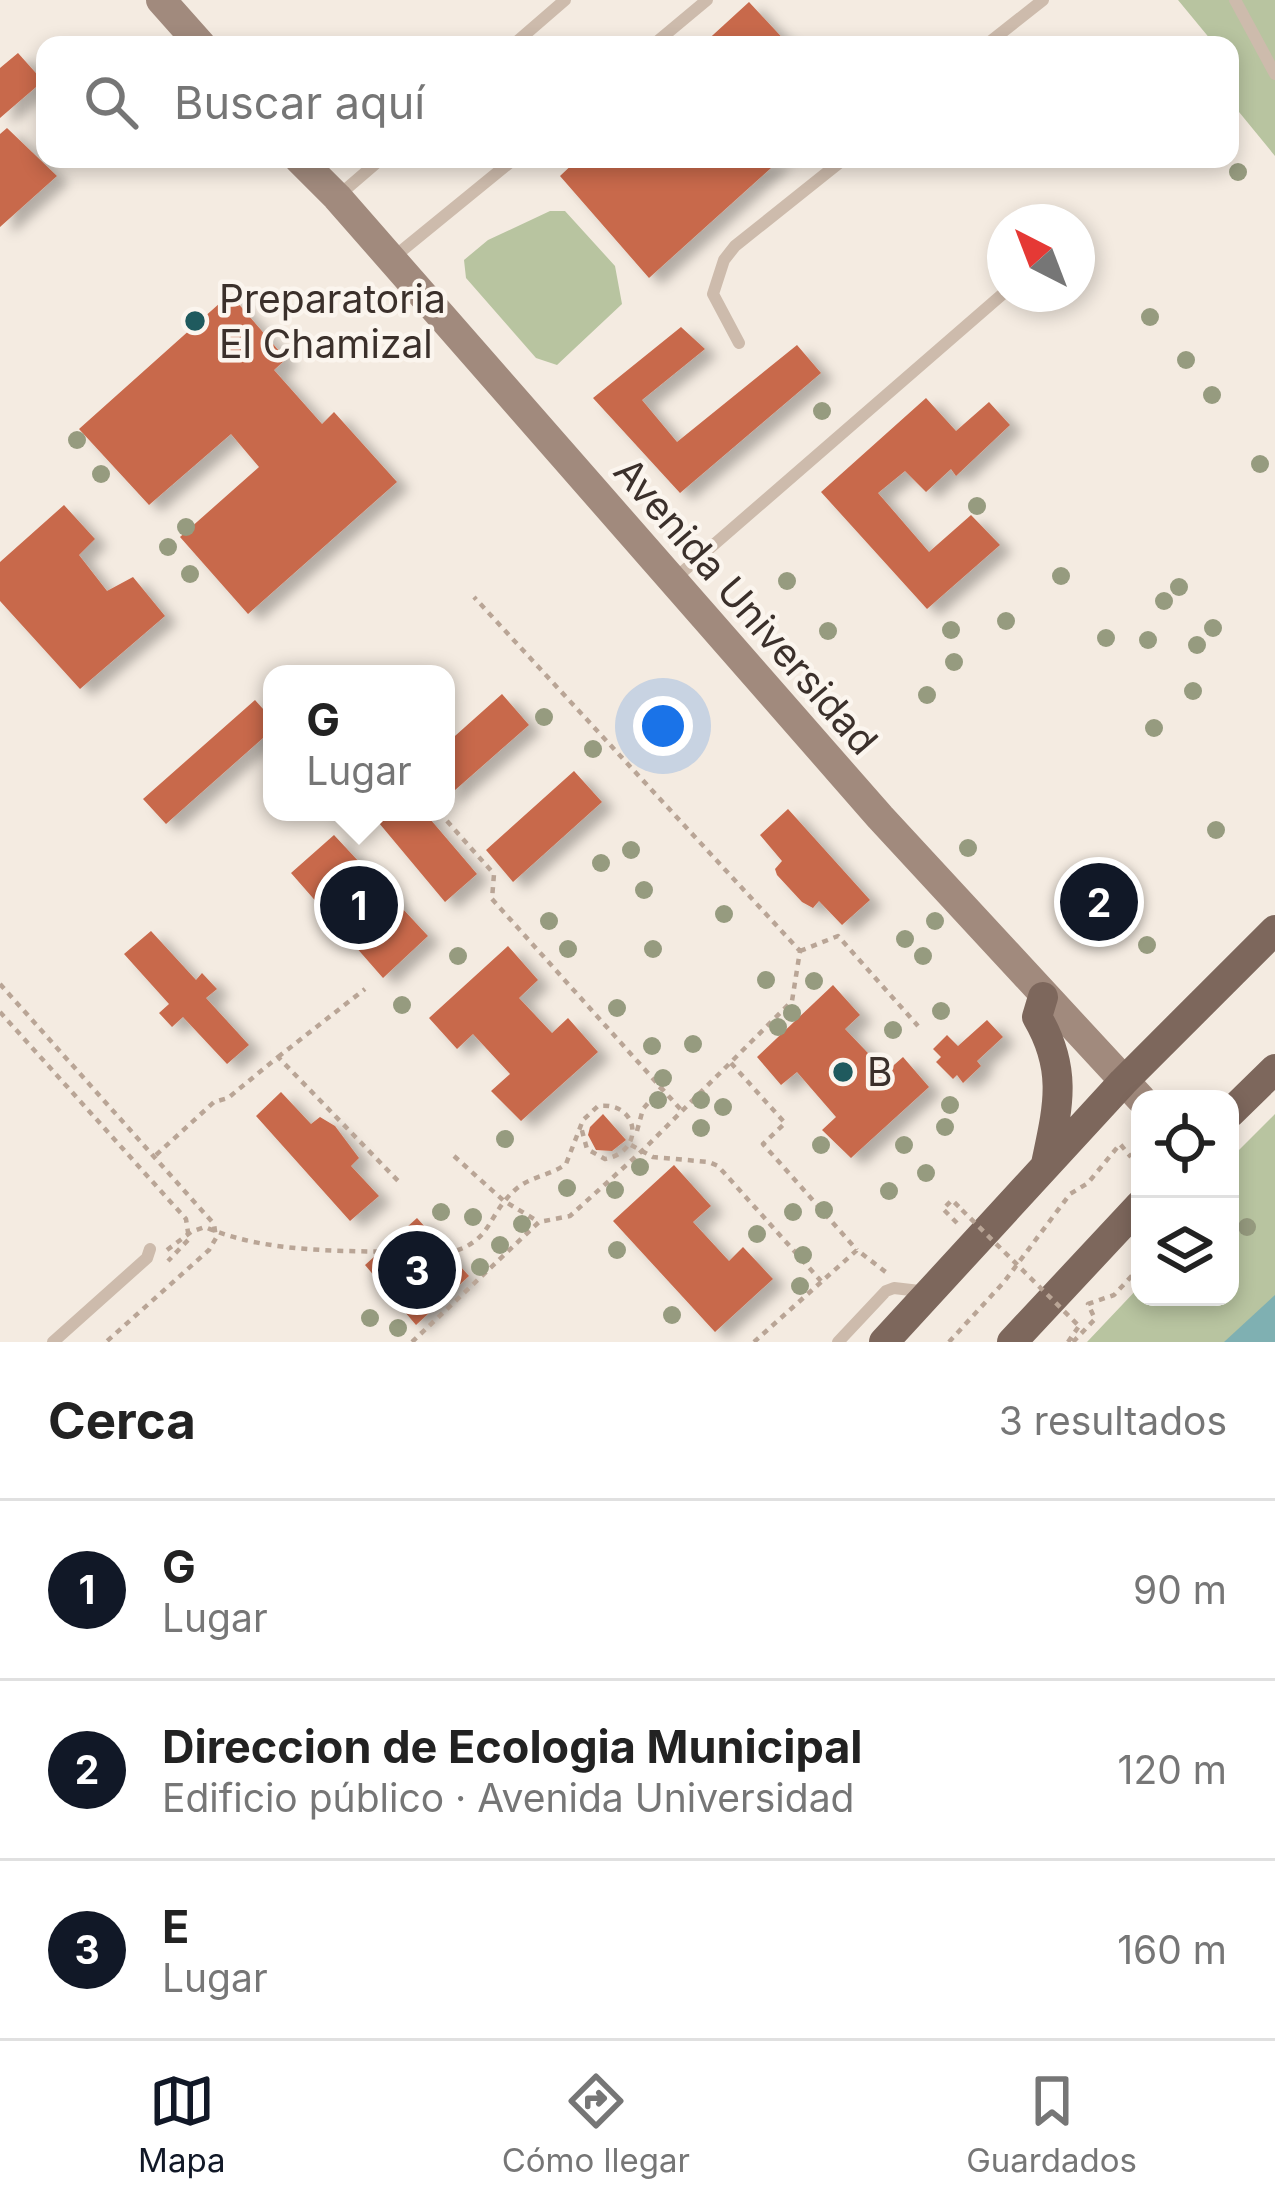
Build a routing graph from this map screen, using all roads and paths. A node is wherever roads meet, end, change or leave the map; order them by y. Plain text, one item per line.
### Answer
1 (161, 0) edge
2 (566, 0) edge
3 (707, 0) edge
4 (1043, 0) edge
5 (1235, 0) edge
6 (193, 36) edge
7 (524, 36) edge
8 (664, 36) edge
9 (997, 36) edge
10 (1275, 74) edge
11 (308, 168) edge
12 (370, 168) edge
13 (503, 168) edge
14 (833, 168) edge
15 (337, 196) junction
16 (390, 260) junction
17 (987, 308) edge
18 (739, 343) dead end
19 (671, 582) junction
20 (474, 597) dead end
21 (447, 821) edge
22 (1275, 930) edge
23 (800, 951) junction
24 (0, 984) edge
25 (365, 989) dead end
26 (1043, 997) junction
27 (0, 1012) edge
28 (919, 1026) dead end
29 (278, 1058) junction
30 (731, 1063) junction
31 (1275, 1069) edge
32 (662, 1087) junction
33 (1131, 1090) edge
34 (1133, 1090) edge
35 (1131, 1092) edge
36 (1239, 1104) edge
37 (682, 1111) junction
38 (581, 1127) junction
39 (635, 1137) junction
40 (631, 1145) junction
41 (643, 1150) junction
42 (156, 1155) junction
43 (454, 1156) dead end
44 (1131, 1157) dead end
45 (1045, 1167) junction
46 (402, 1186) dead end
47 (504, 1202) junction
48 (966, 1209) dead end
49 (1131, 1215) edge
50 (539, 1222) junction
51 (191, 1232) junction
52 (216, 1234) junction
53 (150, 1249) joint
54 (857, 1250) junction
55 (904, 1272) dead end
56 (154, 1273) dead end
57 (1131, 1276) edge
58 (821, 1281) junction
59 (929, 1292) junction
60 (53, 1342) edge
61 (106, 1342) edge
62 (412, 1342) edge
63 (754, 1342) edge
64 (838, 1342) edge
65 (884, 1342) edge
66 (949, 1342) edge
67 (1012, 1342) edge
68 (1070, 1342) edge

1 - 6 main road
2 - 7 lane
3 - 8 lane
4 - 9 lane
5 - 10 lane
11 - 15 main road, Avenida Universidad
12 - 15 lane
13 - 16 lane
14 - 18 lane
15 - 16 main road, Avenida Universidad
16 - 19 main road, Avenida Universidad
17 - 19 lane
19 - 26 main road, Avenida Universidad
20 - 23 path
21 - 32 path
22 - 34 main road
23 - 28 path
23 - 30 path
24 - 42 path
25 - 29 path
26 - 33 main road, Avenida Universidad
26 - 45 main road
27 - 51 path
29 - 42 path
29 - 46 path
30 - 37 path
30 - 54 path
31 - 36 main road
32 - 37 path
32 - 39 path
35 - 45 main road
37 - 41 path
38 - 39 path
38 - 40 path
38 - 47 path
39 - 40 path
40 - 41 path
41 - 50 path
41 - 58 path
42 - 52 path
43 - 47 path
44 - 66 path
45 - 59 main road
47 - 50 path
47 - 52 path
48 - 68 path, bridge
49 - 67 main road
50 - 62 path
51 - 52 path
51 - 53 path
51 - 56 path
52 - 61 path
53 - 60 lane
54 - 55 path
54 - 58 path
57 - 68 path
58 - 63 path
59 - 64 lane
59 - 65 main road

